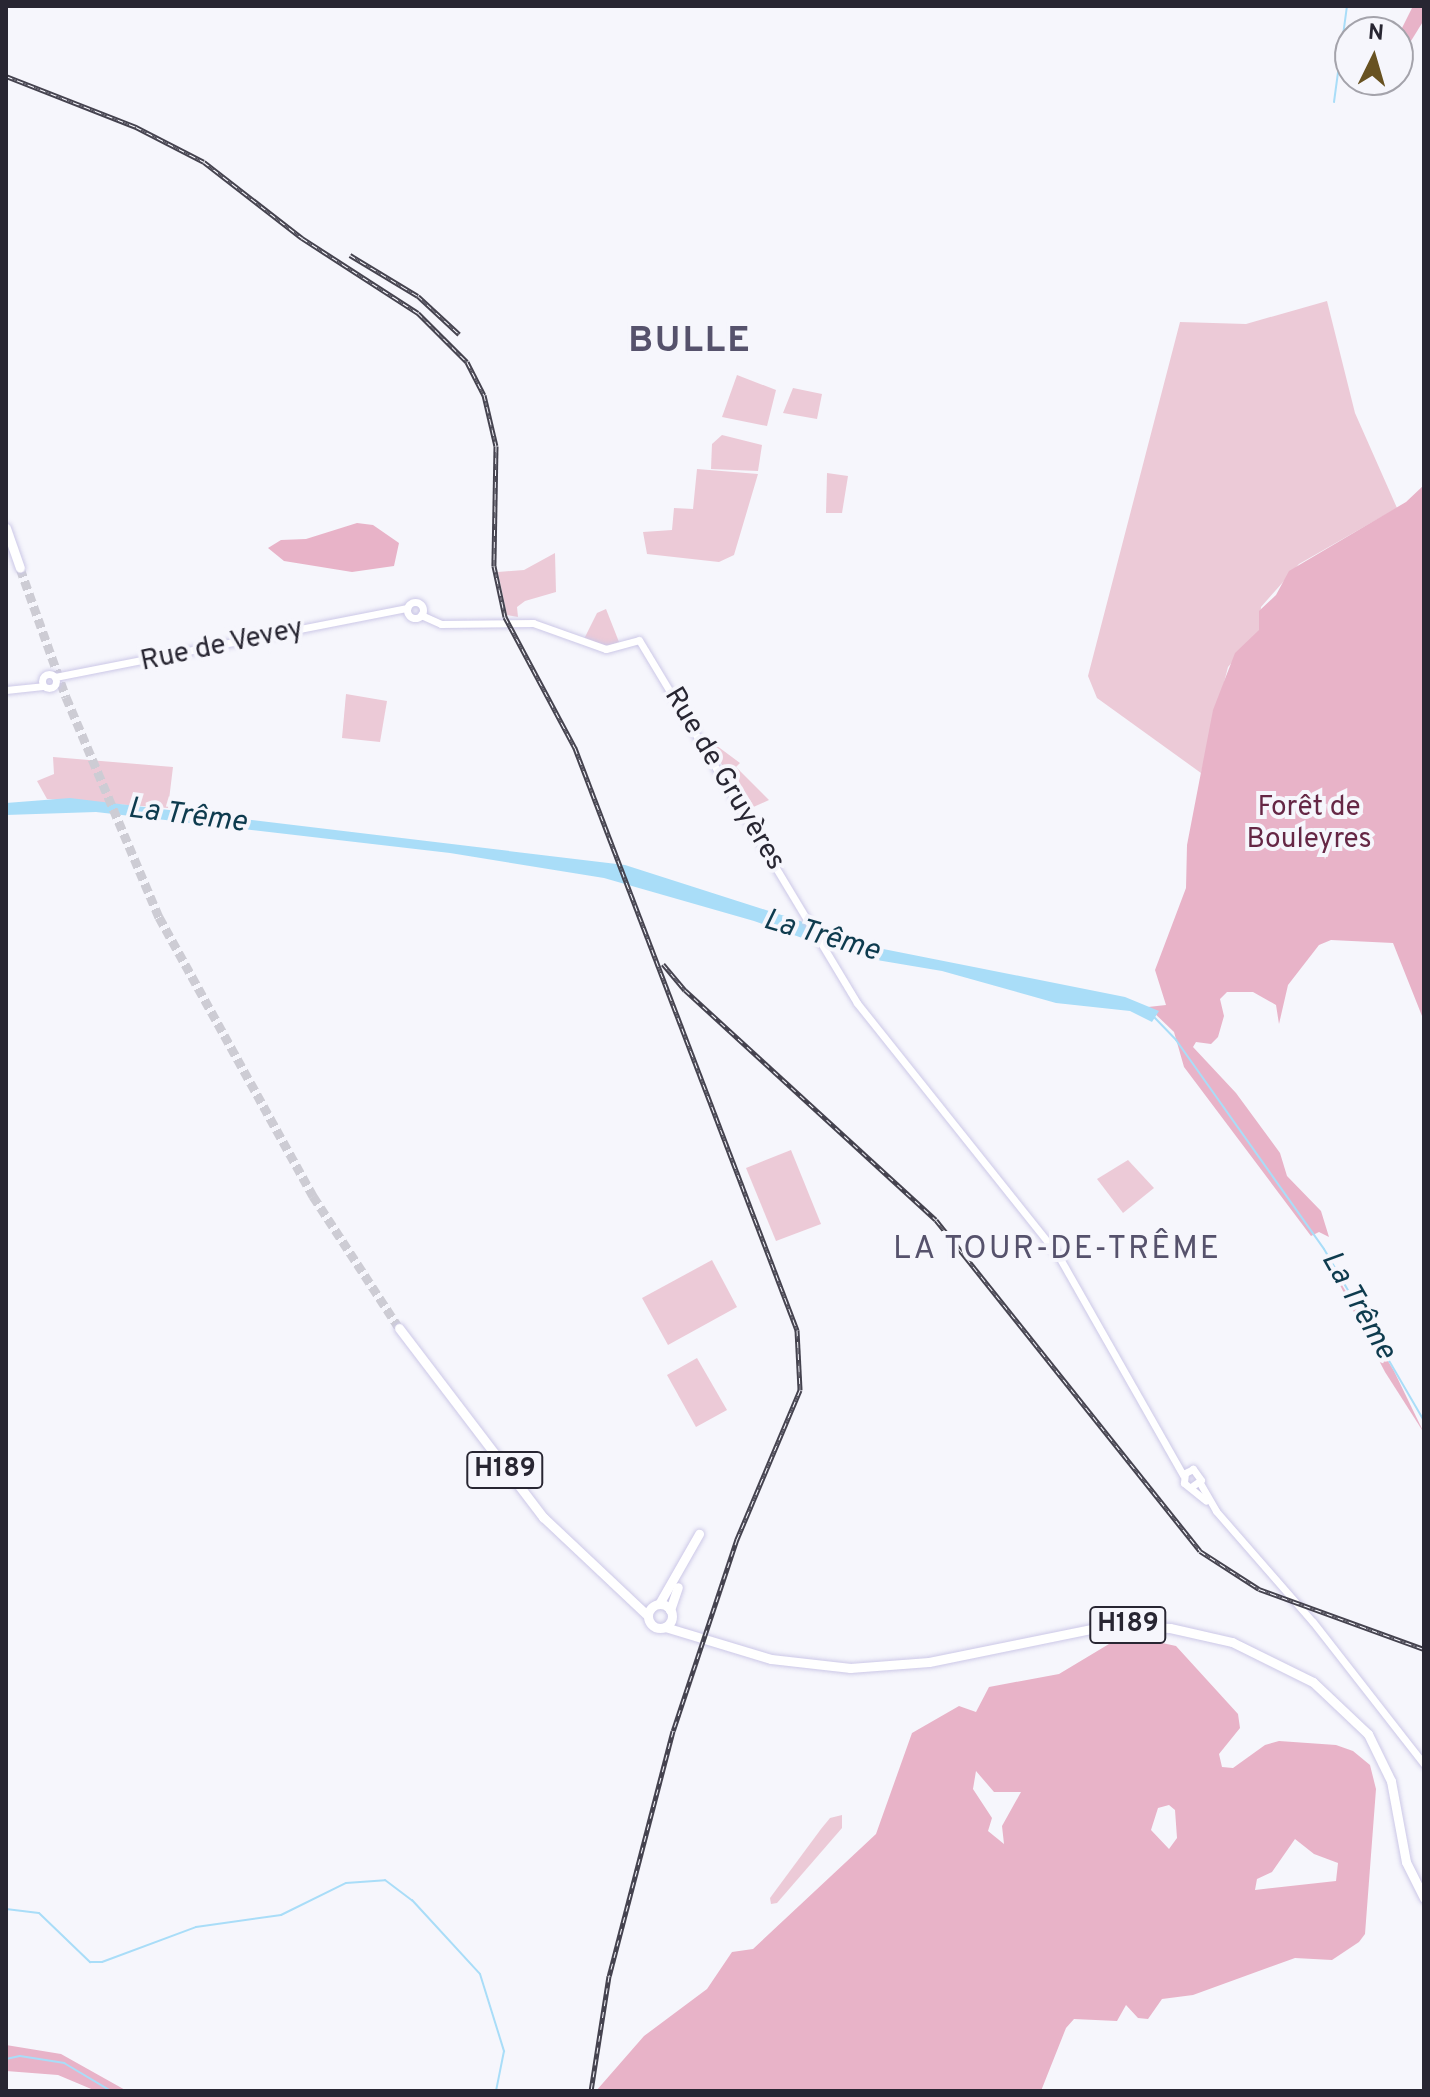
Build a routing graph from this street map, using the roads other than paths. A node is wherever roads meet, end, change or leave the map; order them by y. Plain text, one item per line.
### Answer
1 (6, 528) edge
2 (20, 568) tunnel mouth
3 (408, 611) junction
4 (421, 615) junction
5 (6, 690) edge
6 (399, 1328) tunnel mouth
7 (1172, 1451) junction
8 (1193, 1469) junction
9 (1183, 1475) junction
10 (1200, 1483) junction
11 (1191, 1487) junction
12 (1216, 1511) junction
13 (629, 1597) junction
14 (657, 1605) junction
15 (671, 1613) junction
16 (648, 1616) junction
17 (665, 1627) junction
18 (690, 1631) junction
19 (1424, 1764) edge
20 (1424, 1898) edge

1 - 2 highway
3 - 4 main road, Rue de Vevey
3 - 4 main road
3 - 5 main road, Rue de Vevey
4 - 7 main road, Rue de Gruyères
6 - 13 highway, H189
7 - 8 main road
7 - 9 main road
8 - 9 main road
8 - 10 main road
9 - 11 main road
10 - 11 main road
10 - 12 main road
11 - 12 main road
12 - 19 main road
13 - 14 highway, H189
13 - 16 highway, H189
14 - 15 highway
14 - 15 highway
14 - 16 highway
15 - 17 highway
15 - 18 highway, H189
16 - 17 highway
17 - 18 highway, H189
18 - 20 highway, H189

